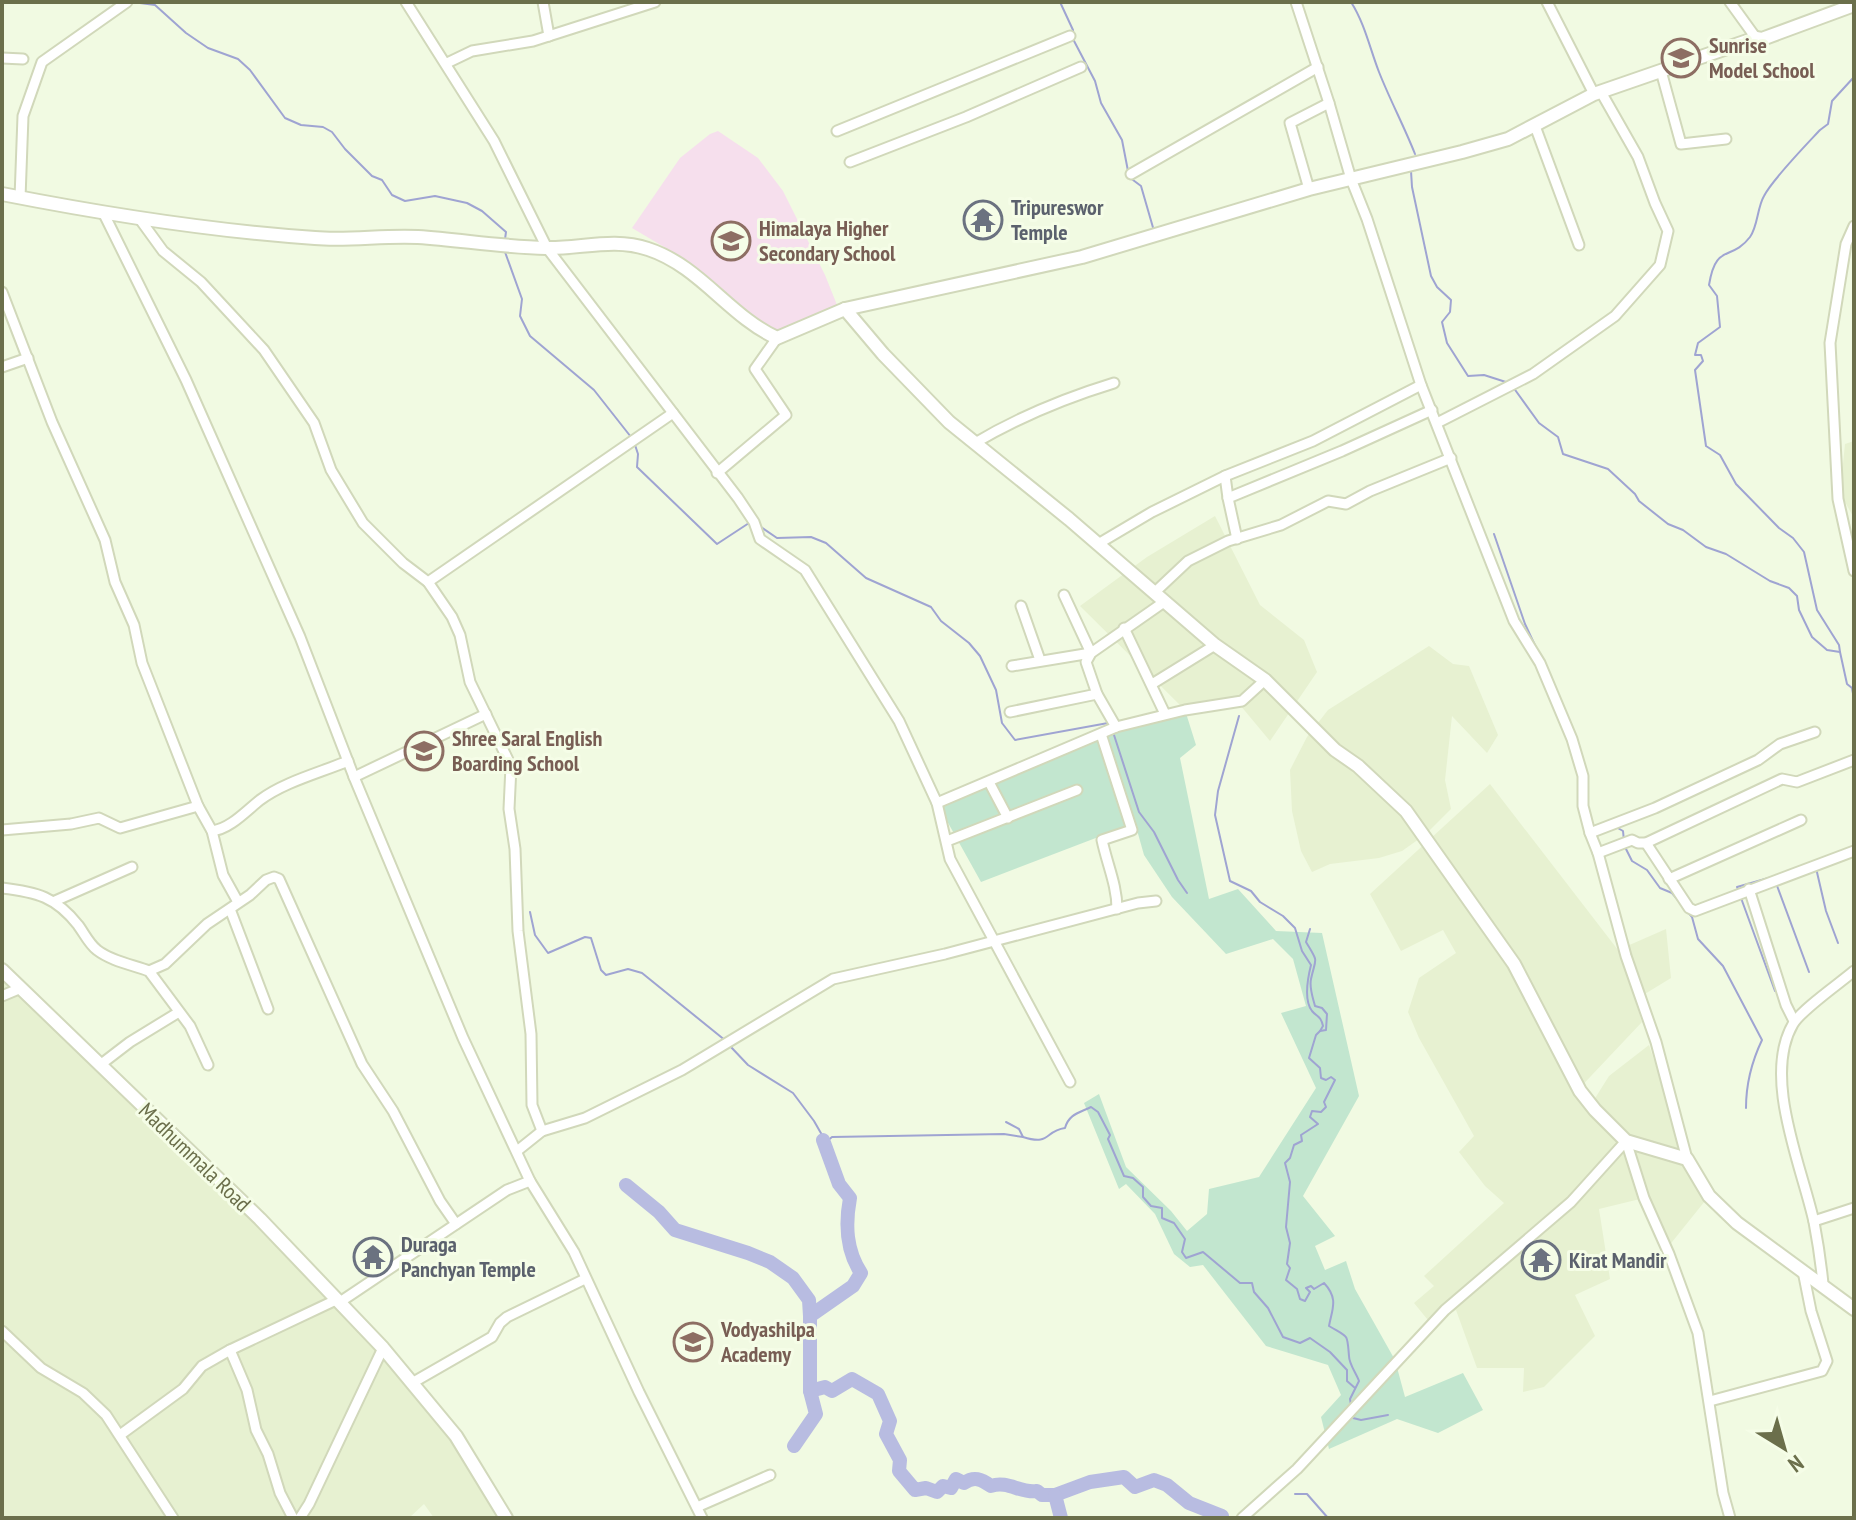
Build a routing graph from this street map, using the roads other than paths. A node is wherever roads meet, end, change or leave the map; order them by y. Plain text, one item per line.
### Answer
1 (127, 2) edge
2 (406, 2) edge
3 (543, 2) edge
4 (655, 2) edge
5 (1296, 2) edge
6 (1547, 2) edge
7 (1730, 2) edge
8 (1854, 5) edge
9 (549, 36) junction
10 (1070, 36) dead end
11 (1756, 38) junction
12 (2, 58) edge
13 (23, 59) dead end
14 (447, 63) junction
15 (1081, 67) dead end
16 (1318, 67) junction
17 (1661, 71) junction
18 (1597, 93) junction
19 (1329, 103) junction
20 (1535, 126) junction
21 (837, 131) dead end
22 (1726, 139) dead end
23 (850, 162) dead end
24 (1131, 174) dead end
25 (1351, 179) junction
26 (1309, 189) junction
27 (2, 194) edge
28 (20, 198) junction
29 (103, 212) junction
30 (139, 218) junction
31 (1854, 226) edge
32 (1579, 245) dead end
33 (547, 248) junction
34 (2, 292) edge
35 (845, 309) junction
36 (777, 338) junction
37 (28, 358) junction
38 (2, 367) edge
39 (1114, 383) dead end
40 (1421, 385) junction
41 (1432, 410) junction
42 (673, 413) junction
43 (1437, 423) junction
44 (975, 443) junction
45 (1451, 458) junction
46 (717, 473) junction
47 (1225, 476) junction
48 (1228, 498) junction
49 (1237, 539) junction
50 (1098, 544) junction
51 (1854, 571) edge
52 (428, 582) junction
53 (1064, 595) dead end
54 (1159, 597) junction
55 (1021, 606) dead end
56 (1124, 628) junction
57 (1215, 645) junction
58 (1091, 653) junction
59 (1040, 660) junction
60 (1012, 666) dead end
61 (1265, 680) junction
62 (1152, 684) junction
63 (1097, 694) junction
64 (1010, 712) dead end
65 (486, 714) junction
66 (1165, 714) junction
67 (1116, 727) junction
68 (1815, 732) dead end
69 (1101, 734) junction
70 (1854, 760) edge
71 (348, 761) junction
72 (354, 777) junction
73 (989, 782) junction
74 (1077, 790) dead end
75 (937, 803) junction
76 (198, 806) junction
77 (1008, 818) junction
78 (1801, 820) dead end
79 (2, 830) edge
80 (212, 831) junction
81 (1590, 833) junction
82 (947, 841) junction
83 (1646, 843) junction
84 (1854, 851) edge
85 (1598, 853) junction
86 (132, 867) dead end
87 (1669, 879) junction
88 (2, 888) edge
89 (1749, 889) junction
90 (55, 901) junction
91 (1156, 901) dead end
92 (234, 906) junction
93 (1117, 909) junction
94 (994, 941) junction
95 (2, 970) edge
96 (149, 971) junction
97 (1854, 971) edge
98 (21, 988) junction
99 (2, 996) edge
100 (268, 1009) dead end
101 (179, 1012) junction
102 (1794, 1021) junction
103 (100, 1065) junction
104 (208, 1065) dead end
105 (1070, 1082) dead end
106 (542, 1131) junction
107 (1626, 1141) junction
108 (517, 1151) junction
109 (1687, 1159) junction
110 (530, 1181) junction
111 (1854, 1208) edge
112 (1814, 1221) junction
113 (456, 1224) junction
114 (1803, 1271) junction
115 (585, 1279) junction
116 (1823, 1284) junction
117 (339, 1300) junction
118 (1854, 1309) edge
119 (2, 1331) edge
120 (383, 1348) junction
121 (230, 1350) junction
122 (412, 1383) junction
123 (1710, 1401) junction
124 (120, 1435) junction
125 (770, 1475) dead end
126 (697, 1507) junction
127 (173, 1518) edge
128 (293, 1518) edge
129 (300, 1518) edge
130 (506, 1518) edge
131 (702, 1518) edge
132 (1242, 1518) edge
133 (1730, 1518) edge

1 - 28 street
2 - 14 street
3 - 9 street
4 - 9 street
5 - 16 street
6 - 18 street
7 - 11 street
8 - 11 street
9 - 14 street
10 - 21 street
11 - 17 street
12 - 13 street
14 - 33 street
15 - 23 street
16 - 19 street
16 - 24 street
17 - 18 street
17 - 22 street
18 - 20 street
18 - 43 street
19 - 25 street
19 - 26 street
20 - 25 street
20 - 32 street
25 - 26 street
25 - 40 street
26 - 35 street
27 - 28 street
28 - 29 street
29 - 30 street
29 - 71 street
30 - 33 street
30 - 52 street
31 - 51 street
33 - 36 street
33 - 42 street
34 - 37 street
35 - 36 street
35 - 44 street
36 - 46 street
37 - 38 street
37 - 76 street
39 - 44 street
40 - 41 street
40 - 47 street
41 - 43 street
41 - 48 street
42 - 46 street
42 - 52 street
43 - 45 street
44 - 50 street
45 - 49 street
45 - 81 street
46 - 75 street
47 - 48 street
47 - 50 street
48 - 49 street
49 - 54 street
50 - 54 street
52 - 65 street
53 - 58 street
54 - 56 street
54 - 57 street
55 - 59 street
56 - 58 street
56 - 62 street
57 - 61 street
57 - 62 street
58 - 59 street
58 - 63 street
59 - 60 street
61 - 66 street
61 - 107 street
62 - 66 street
63 - 64 street
63 - 67 street
65 - 72 street
65 - 106 street
66 - 67 street
67 - 69 street
68 - 81 street
69 - 73 street
69 - 93 street
70 - 83 street
71 - 72 street
71 - 80 street
72 - 108 street
73 - 75 street
73 - 77 street
74 - 77 street
75 - 82 street
76 - 79 street
76 - 80 street
77 - 82 street
78 - 87 street
80 - 92 street
81 - 85 street
82 - 94 street
83 - 85 street
83 - 87 street
84 - 89 street
85 - 109 street
86 - 90 street
87 - 89 street
88 - 90 street
89 - 102 street
90 - 96 street
91 - 93 street
92 - 96 street
92 - 100 street
92 - 113 street
93 - 94 street
94 - 105 street
94 - 106 street
95 - 98 street, Madhummala Road
96 - 101 street
97 - 102 street
98 - 99 street
98 - 103 street, Madhummala Road
101 - 103 street
101 - 104 street
102 - 112 street
103 - 117 street, Madhummala Road
106 - 108 street
107 - 109 street
107 - 123 street
107 - 132 street
108 - 110 street
109 - 114 street
110 - 113 street
110 - 115 street
111 - 112 street
112 - 116 street
113 - 117 street
114 - 116 street
114 - 123 street
115 - 122 street
115 - 126 street
116 - 118 street
117 - 120 street, Madhummala Road
117 - 121 street
119 - 124 street
120 - 122 street, Madhummala Road
120 - 129 street
121 - 124 street
121 - 128 street
122 - 130 street, Madhummala Road
123 - 133 street
124 - 127 street
125 - 126 street
126 - 131 street

